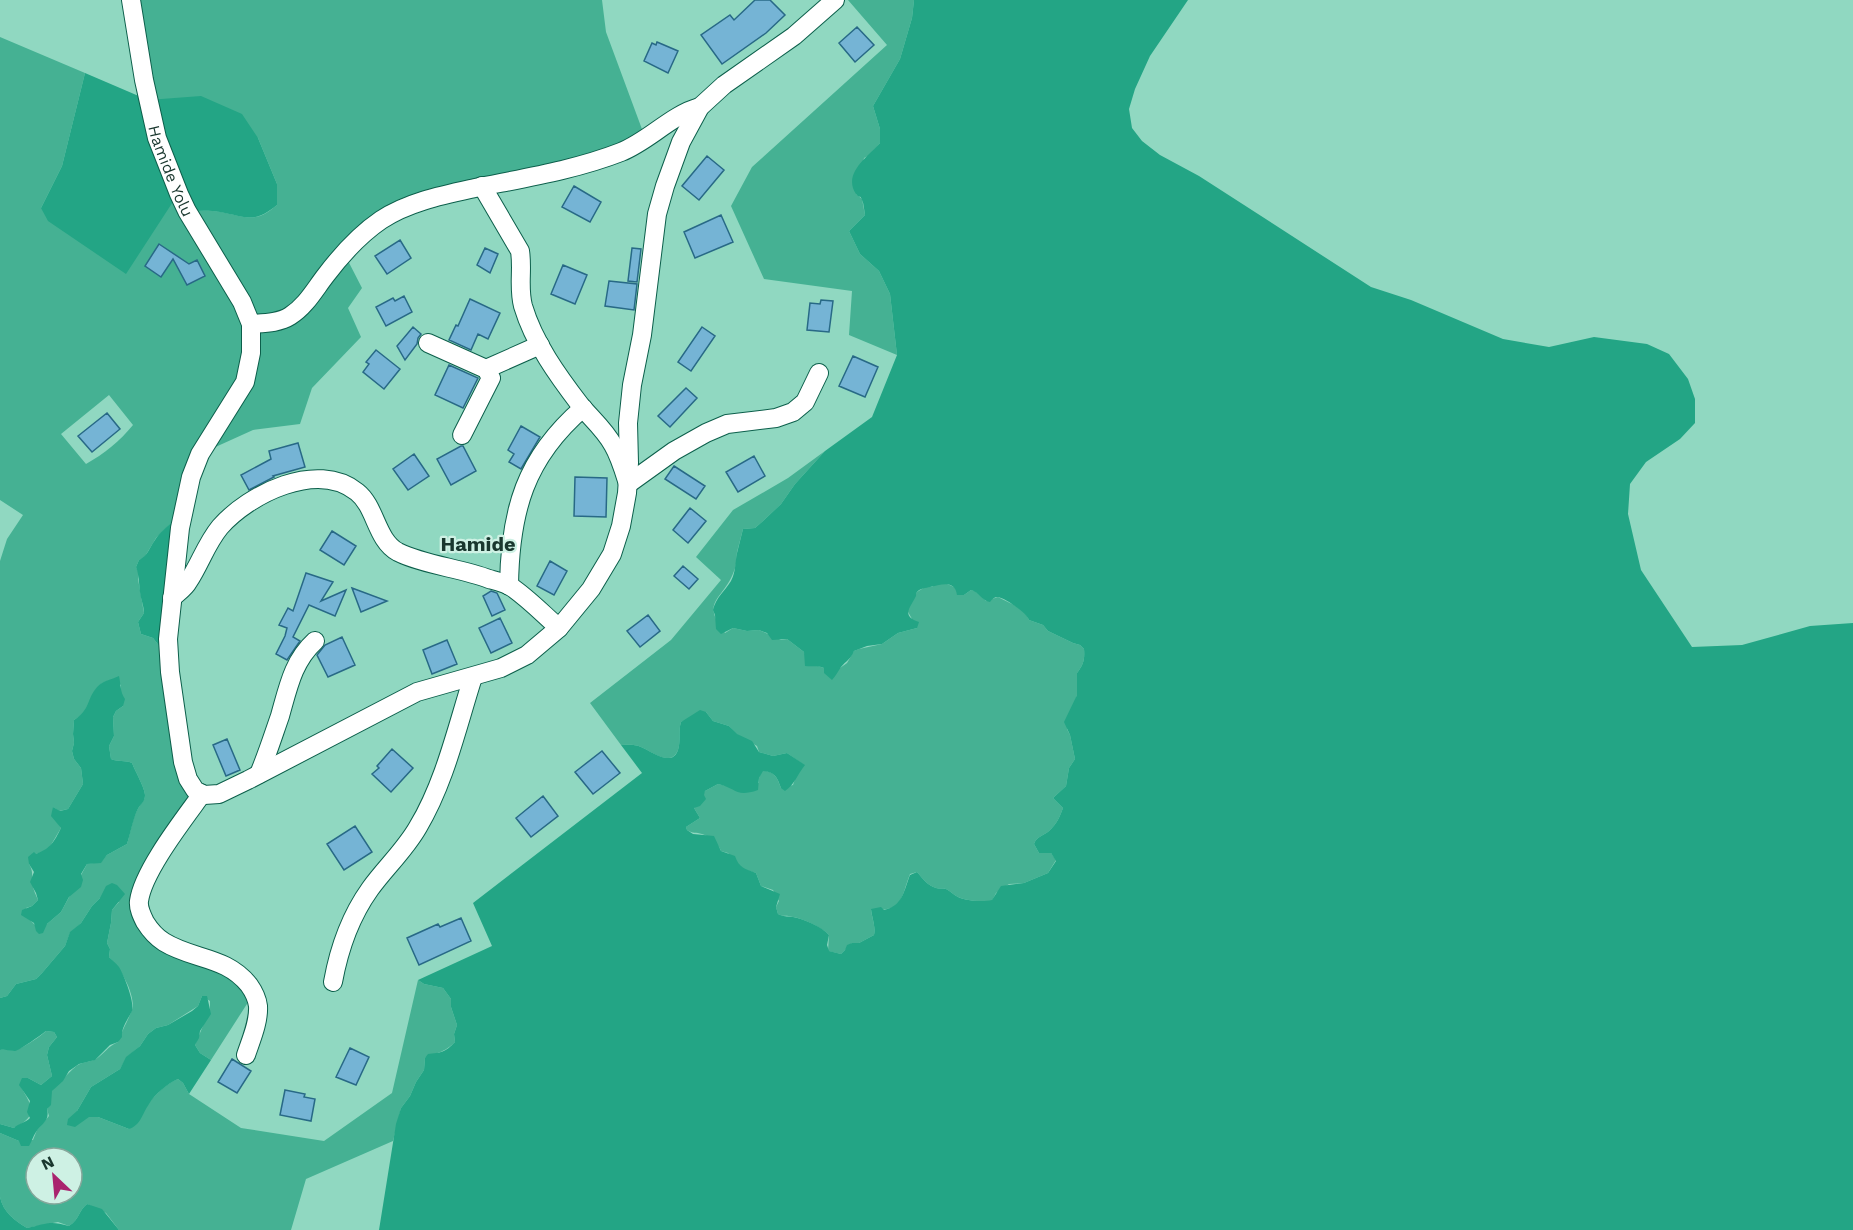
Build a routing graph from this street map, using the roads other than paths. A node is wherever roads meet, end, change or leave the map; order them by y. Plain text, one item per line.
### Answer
1 (131, 0) edge
2 (835, 0) edge
3 (700, 107) junction
4 (483, 186) junction
5 (251, 324) junction
6 (428, 344) dead end
7 (540, 345) junction
8 (486, 369) junction
9 (819, 373) dead end
10 (583, 408) junction
11 (462, 435) dead end
12 (628, 484) junction
13 (510, 586) junction
14 (172, 598) junction
15 (559, 628) junction
16 (315, 640) dead end
17 (473, 677) junction
18 (259, 774) junction
19 (202, 794) junction
20 (333, 982) dead end
21 (246, 1055) dead end

1 - 5 street, Hamide Yolu
2 - 3 street
3 - 4 street
3 - 12 street
4 - 5 street
4 - 7 street
5 - 14 street
6 - 8 street
7 - 8 street
7 - 10 street
8 - 11 street
9 - 12 street
10 - 12 street
10 - 13 street
12 - 15 street
13 - 14 street
13 - 15 street
14 - 19 street
15 - 17 street
16 - 18 street
17 - 18 street
17 - 20 street
18 - 19 street
19 - 21 street

